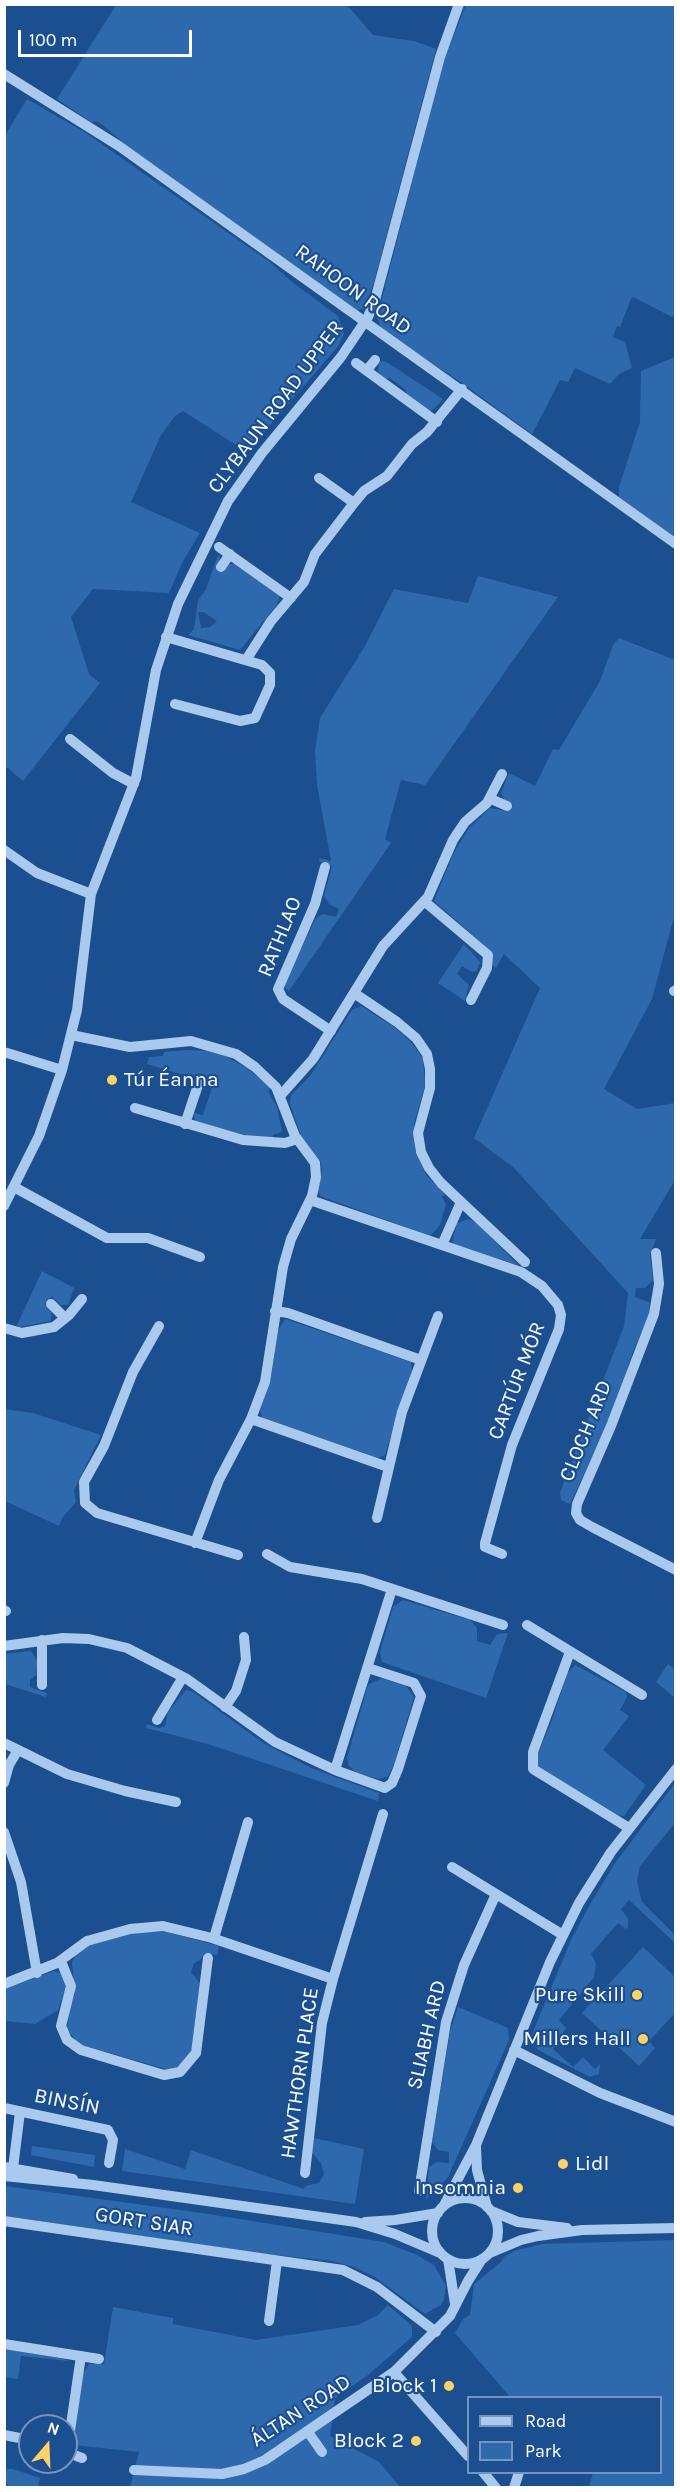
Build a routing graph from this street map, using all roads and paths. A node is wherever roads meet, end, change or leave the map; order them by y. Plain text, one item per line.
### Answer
1 (459, 4) edge
2 (4, 74) edge
3 (364, 323) junction
4 (375, 360) dead end
5 (356, 363) dead end
6 (367, 370) junction
7 (462, 390) junction
8 (437, 422) junction
9 (319, 478) dead end
10 (354, 502) junction
11 (675, 544) edge
12 (219, 547) dead end
13 (230, 554) junction
14 (221, 567) dead end
15 (291, 598) junction
16 (166, 637) junction
17 (246, 660) junction
18 (175, 704) dead end
19 (70, 739) dead end
20 (502, 774) dead end
21 (134, 784) junction
22 (491, 798) junction
23 (507, 806) dead end
24 (4, 850) edge
25 (325, 867) dead end
26 (91, 894) junction
27 (424, 901) junction
28 (354, 993) junction
29 (471, 1000) dead end
30 (331, 1032) junction
31 (71, 1035) junction
32 (4, 1052) edge
33 (62, 1071) junction
34 (199, 1082) dead end
35 (281, 1095) junction
36 (135, 1108) dead end
37 (185, 1124) junction
38 (297, 1139) junction
39 (14, 1187) junction
40 (310, 1200) junction
41 (461, 1202) junction
42 (5, 1204) edge
43 (442, 1245) junction
44 (656, 1253) dead end
45 (200, 1257) dead end
46 (525, 1262) dead end
47 (82, 1299) dead end
48 (51, 1304) dead end
49 (275, 1311) junction
50 (438, 1316) dead end
51 (65, 1318) junction
52 (159, 1326) dead end
53 (4, 1328) edge
54 (420, 1360) junction
55 (251, 1419) junction
56 (388, 1467) junction
57 (377, 1518) dead end
58 (195, 1543) junction
59 (267, 1554) dead end
60 (502, 1554) dead end
61 (238, 1555) dead end
62 (675, 1570) edge
63 (392, 1589) junction
64 (503, 1625) dead end
65 (527, 1625) dead end
66 (244, 1637) dead end
67 (42, 1640) junction
68 (4, 1646) edge
69 (570, 1652) junction
70 (368, 1668) junction
71 (183, 1677) junction
72 (42, 1685) dead end
73 (642, 1695) dead end
74 (225, 1707) junction
75 (157, 1720) dead end
76 (4, 1743) edge
77 (18, 1750) junction
78 (675, 1769) edge
79 (335, 1770) junction
80 (4, 1783) edge
81 (176, 1802) dead end
82 (383, 1814) dead end
83 (248, 1822) dead end
84 (629, 1828) junction
85 (5, 1834) edge
86 (452, 1867) dead end
87 (496, 1894) junction
88 (563, 1935) junction
89 (214, 1938) junction
90 (208, 1958) dead end
91 (61, 1961) junction
92 (37, 1972) junction
93 (333, 1979) junction
94 (4, 1984) edge
95 (514, 2050) junction
96 (4, 2108) edge
97 (20, 2112) junction
98 (675, 2122) edge
99 (476, 2145) junction
100 (109, 2163) dead end
101 (7, 2171) edge
102 (305, 2173) dead end
103 (419, 2191) dead end
104 (489, 2209) junction
105 (441, 2210) junction
106 (4, 2221) edge
107 (356, 2222) junction
108 (675, 2228) edge
109 (582, 2230) junction
110 (444, 2256) junction
111 (486, 2256) junction
112 (277, 2261) junction
113 (455, 2304) junction
114 (269, 2320) dead end
115 (436, 2332) junction
116 (4, 2344) edge
117 (81, 2356) junction
118 (99, 2359) dead end
119 (394, 2372) junction
120 (73, 2414) edge
121 (308, 2432) junction
122 (322, 2452) dead end
123 (467, 2455) edge
124 (78, 2456) edge
125 (82, 2458) dead end
126 (134, 2470) dead end
127 (485, 2474) edge
128 (496, 2487) edge

1 - 3 street, CLYBAUN ROAD UPPER
2 - 3 street, RAHOON ROAD
3 - 7 street, RAHOON ROAD
3 - 16 street, CLYBAUN ROAD UPPER
4 - 6 street
5 - 6 street
6 - 8 street
7 - 8 street
7 - 11 street, RAHOON ROAD
8 - 10 street
9 - 10 street
10 - 15 street
12 - 13 street
13 - 14 street
13 - 15 street
15 - 17 street
16 - 17 street
16 - 21 street, CLYBAUN ROAD UPPER
17 - 18 street
19 - 21 street
20 - 22 street
21 - 26 street, CLYBAUN ROAD UPPER
22 - 23 street
22 - 27 street
24 - 26 street
25 - 30 street, RATHLAO
26 - 31 street, CLYBAUN ROAD UPPER
27 - 28 street
27 - 29 street
28 - 30 street
28 - 41 street
30 - 35 street
31 - 33 street, CLYBAUN ROAD UPPER
31 - 35 street
32 - 33 street
33 - 39 street, CLYBAUN ROAD UPPER
34 - 37 street
35 - 38 street
36 - 37 street
37 - 38 street
38 - 40 street
39 - 42 street, CLYBAUN ROAD UPPER
39 - 45 street
40 - 43 street, CARTÚR MÓR
40 - 49 street
41 - 43 street
41 - 46 street
43 - 60 street, CARTÚR MÓR
44 - 62 street, CLOCH ARD
47 - 51 street
48 - 51 street
49 - 54 street
49 - 55 street
50 - 54 street
51 - 53 street
52 - 58 street
54 - 56 street
55 - 56 street
55 - 58 street
56 - 57 street
58 - 61 street
59 - 63 street
63 - 64 street
63 - 70 street
65 - 69 street
66 - 74 street
67 - 68 street
67 - 71 street
67 - 72 street
69 - 73 street
69 - 84 street
70 - 79 street
70 - 79 street
71 - 74 street
71 - 75 street
74 - 79 street
76 - 77 street
77 - 80 street
77 - 81 street
78 - 84 street
82 - 93 street, HAWTHORN PLACE
83 - 89 street
84 - 88 street
85 - 92 street
86 - 87 street
87 - 88 street
87 - 103 street, SLIABH ARD
88 - 95 street
89 - 91 street, HAWTHORN PLACE
89 - 93 street, HAWTHORN PLACE
90 - 91 street
91 - 92 street, HAWTHORN PLACE
92 - 94 street, HAWTHORN PLACE
93 - 102 street, HAWTHORN PLACE
95 - 98 street
95 - 99 street
96 - 97 street, BINSÍN
97 - 100 street, BINSÍN
97 - 101 street, BINSÍN
99 - 104 street
99 - 105 street
101 - 107 street
104 - 105 street
104 - 109 street
104 - 111 street
105 - 107 street
105 - 110 street
106 - 112 street, GORT SIAR
107 - 110 street
108 - 109 street
109 - 111 street
110 - 111 street
110 - 113 street
111 - 113 street, ÁLTAN ROAD
112 - 114 street
112 - 115 street, GORT SIAR
113 - 115 street, ÁLTAN ROAD
115 - 119 street, ÁLTAN ROAD
116 - 117 street
117 - 118 street
117 - 120 street
119 - 121 street, ÁLTAN ROAD
119 - 123 street
121 - 122 street
121 - 126 street, ÁLTAN ROAD
124 - 125 street
127 - 128 street

